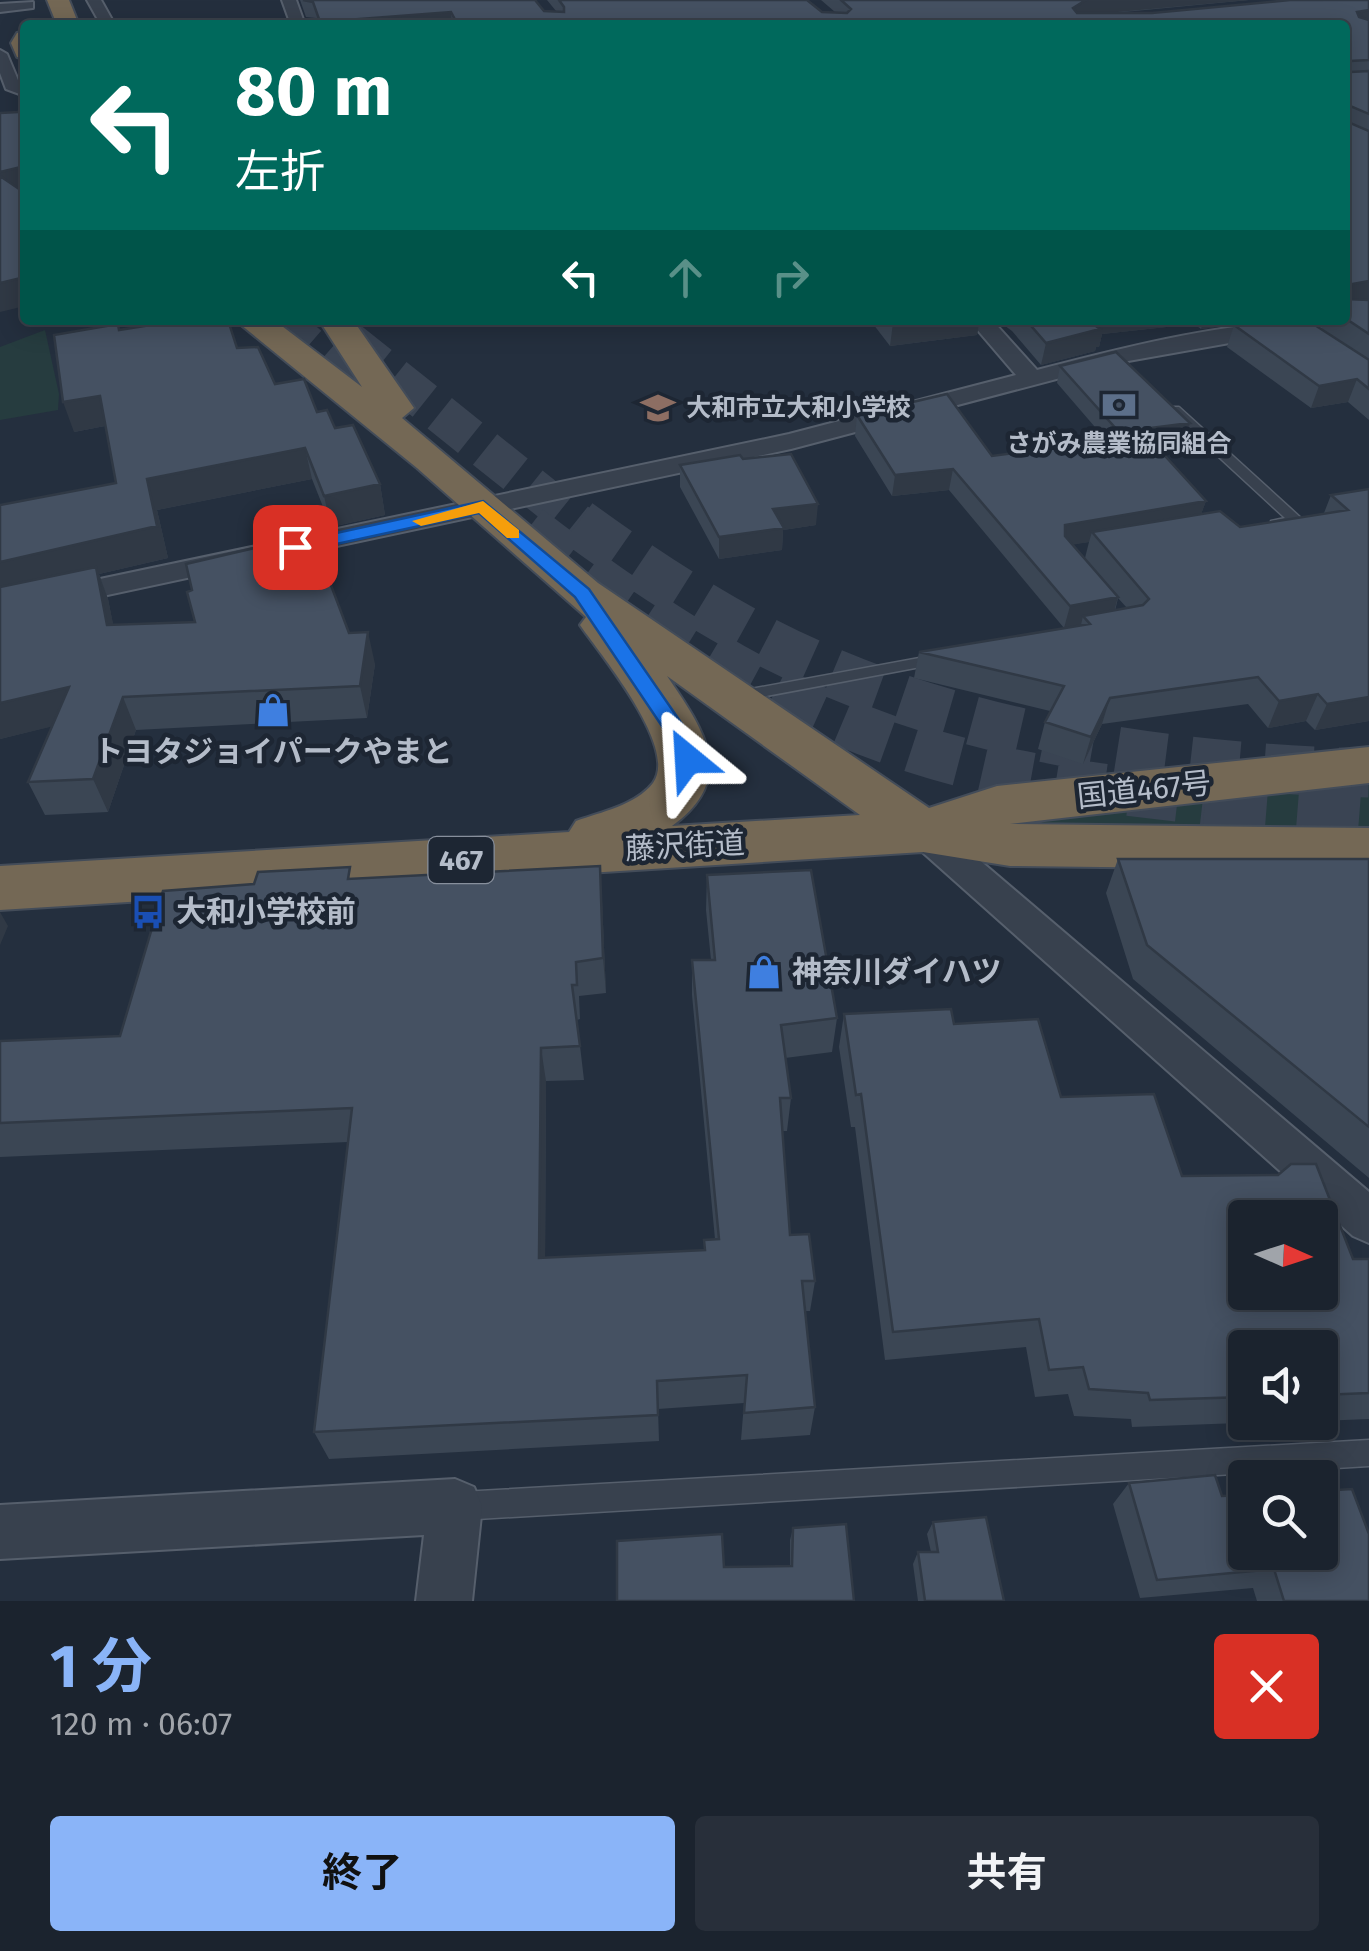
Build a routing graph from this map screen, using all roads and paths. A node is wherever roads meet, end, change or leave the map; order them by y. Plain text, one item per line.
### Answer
1 (0, 8) edge
2 (30, 19) edge
3 (0, 54) edge
4 (20, 90) edge
5 (258, 325) edge
6 (339, 325) edge
7 (984, 325) edge
8 (1305, 326) edge
9 (1030, 376) junction
10 (1157, 394) edge
11 (431, 459) junction
12 (483, 507) junction
13 (1258, 527) edge
14 (582, 593) junction
15 (0, 609) edge
16 (953, 657) edge
17 (730, 698) junction
18 (1369, 766) edge
19 (923, 832) junction
20 (1369, 849) edge
21 (345, 867) junction
22 (0, 888) edge
23 (1369, 1221) edge
24 (1369, 1453) edge
25 (455, 1506) junction
26 (0, 1532) edge
27 (444, 1601) edge

1 - 2 street
3 - 4 street
5 - 11 highway
6 - 11 highway
7 - 9 street
8 - 9 street
9 - 12 street
10 - 13 lane
11 - 12 highway
12 - 14 highway
12 - 15 street
14 - 17 highway
14 - 21 highway
16 - 17 lane
17 - 19 highway
18 - 19 highway, 国道467号 / 467
19 - 20 highway, 藤沢街道 / 467
19 - 21 highway, 藤沢街道 / 467
19 - 23 street
21 - 22 highway, 藤沢街道 / 467
24 - 25 lane
25 - 26 street
25 - 27 street

